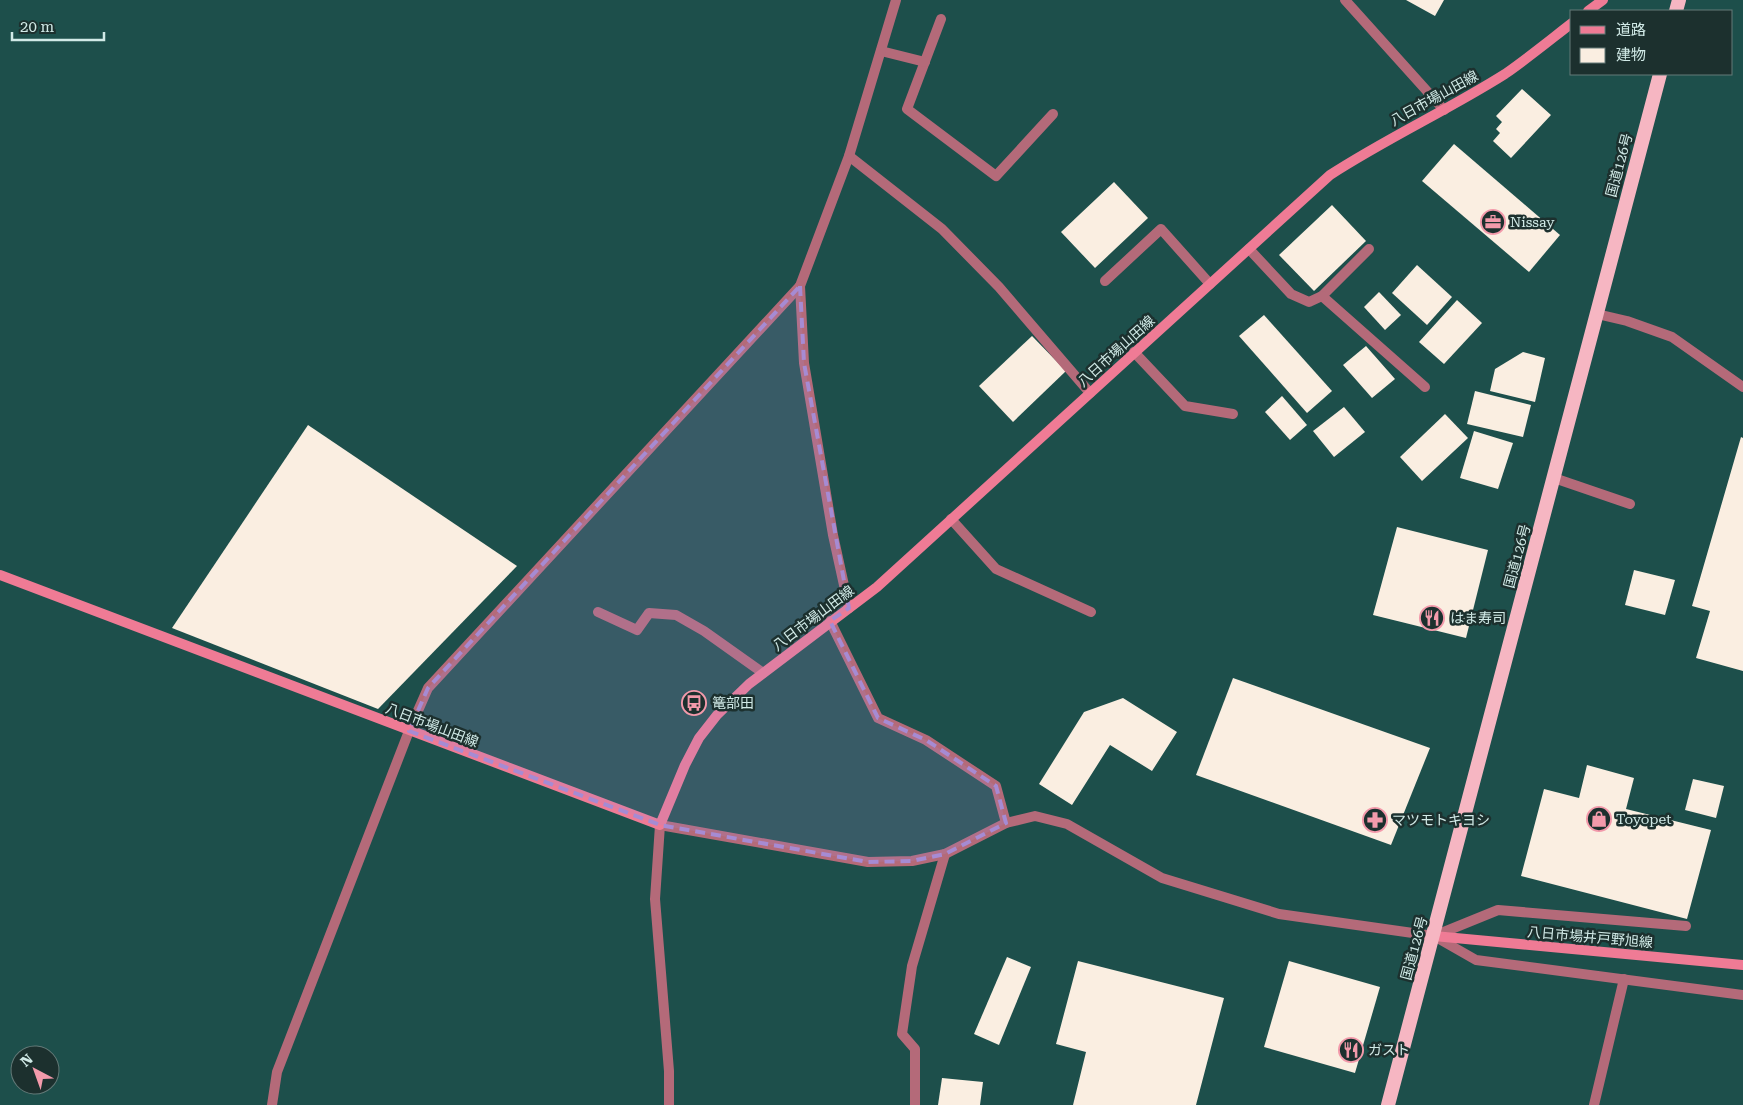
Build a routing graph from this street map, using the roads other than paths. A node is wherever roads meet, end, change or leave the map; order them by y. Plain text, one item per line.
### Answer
1 (896, 0) edge
2 (1344, 0) edge
3 (1603, 0) edge
4 (1589, 10) edge
5 (941, 19) dead end
6 (1570, 25) edge
7 (880, 51) junction
8 (925, 62) junction
9 (1660, 75) edge
10 (1444, 110) junction
11 (1052, 114) dead end
12 (849, 156) junction
13 (1249, 249) junction
14 (1369, 249) dead end
15 (1105, 281) dead end
16 (1210, 284) junction
17 (800, 286) junction
18 (1322, 296) junction
19 (1597, 314) junction
20 (1134, 352) junction
21 (1425, 387) dead end
22 (1743, 387) edge
23 (1090, 393) junction
24 (1233, 414) dead end
25 (1554, 478) junction
26 (1630, 504) dead end
27 (951, 519) junction
28 (0, 575) edge
29 (849, 608) junction
30 (598, 612) dead end
31 (1091, 612) dead end
32 (830, 621) junction
33 (763, 673) junction
34 (409, 731) junction
35 (1006, 824) junction
36 (660, 826) junction
37 (945, 854) junction
38 (1686, 926) dead end
39 (1434, 936) junction
40 (1743, 965) edge
41 (1624, 979) junction
42 (1743, 994) edge
43 (272, 1105) edge
44 (669, 1105) edge
45 (915, 1105) edge
46 (1388, 1105) edge
47 (1594, 1105) edge

1 - 7 street
2 - 10 street
3 - 4 main road
5 - 8 street
6 - 10 main road, 八日市場山田線
7 - 8 street
7 - 12 street
8 - 11 street
9 - 19 highway, 国道126号
10 - 13 main road, 八日市場山田線
12 - 17 street
12 - 23 street
13 - 16 main road, 八日市場山田線
13 - 18 street
14 - 18 street
15 - 16 street
16 - 20 main road, 八日市場山田線
17 - 29 street
17 - 34 street
18 - 21 street
19 - 22 street
19 - 25 highway, 国道126号
20 - 23 main road, 八日市場山田線
20 - 24 street
23 - 27 main road, 八日市場山田線
25 - 26 street
25 - 39 highway, 国道126号
27 - 29 main road, 八日市場山田線
27 - 31 street
28 - 34 main road, 八日市場山田線
29 - 32 main road, 八日市場山田線
30 - 33 street
32 - 33 main road, 八日市場山田線
32 - 35 street
33 - 36 main road, 八日市場山田線
34 - 36 main road, 八日市場山田線
34 - 43 street
35 - 37 street
35 - 39 street
36 - 37 street
36 - 44 street
37 - 45 street
38 - 39 street
39 - 40 main road, 八日市場井戸野旭線
39 - 41 street
39 - 46 highway, 国道126号
41 - 42 street
41 - 47 street

